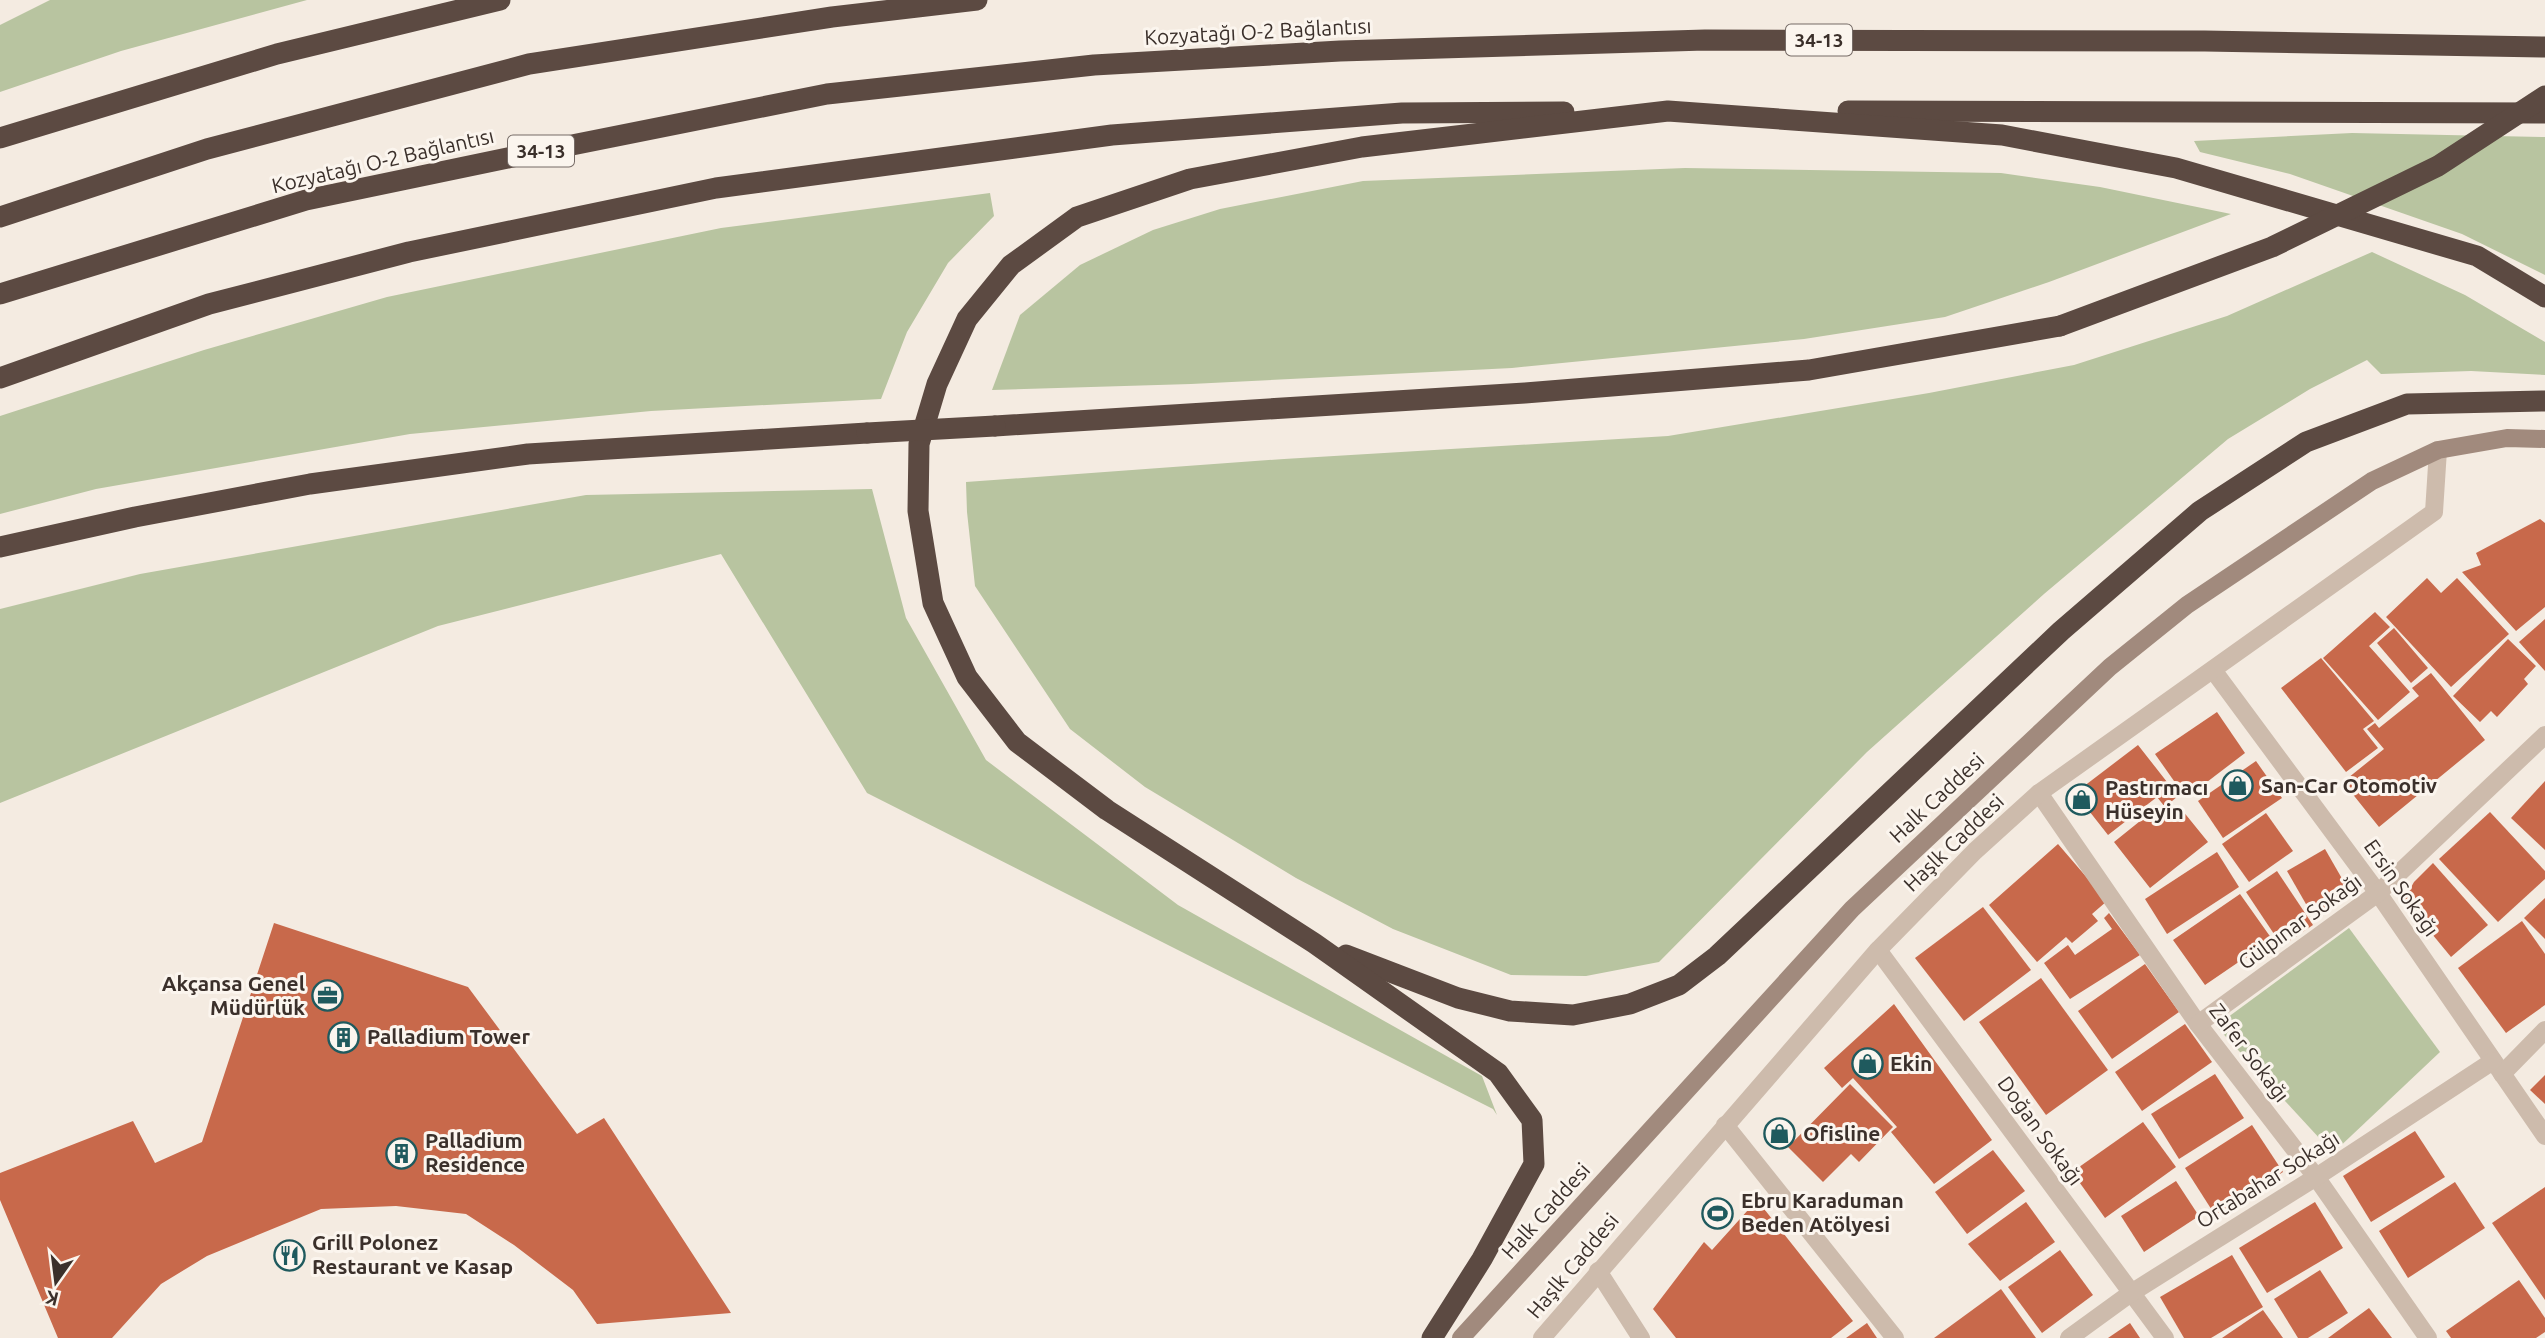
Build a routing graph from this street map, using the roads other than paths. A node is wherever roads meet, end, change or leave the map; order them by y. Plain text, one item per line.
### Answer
1 (500, 0) edge
2 (977, 0) edge
3 (2545, 47) edge
4 (2545, 96) edge
5 (1668, 111) junction
6 (2545, 113) edge
7 (0, 138) edge
8 (0, 217) edge
9 (0, 294) edge
10 (2545, 297) edge
11 (0, 378) edge
12 (2545, 401) edge
13 (2545, 439) edge
14 (2438, 450) junction
15 (0, 547) edge
16 (2213, 670) junction
17 (2545, 735) edge
18 (2039, 793) junction
19 (2378, 893) junction
20 (1314, 943) junction
21 (1878, 950) junction
22 (2197, 1024) junction
23 (2545, 1030) edge
24 (2498, 1068) junction
25 (1725, 1125) junction
26 (2545, 1136) edge
27 (2316, 1177) junction
28 (1598, 1271) junction
29 (2132, 1293) junction
30 (1432, 1338) edge
31 (1461, 1338) edge
32 (1542, 1338) edge
33 (1641, 1338) edge
34 (1895, 1338) edge
35 (2068, 1338) edge
36 (2165, 1338) edge
37 (2428, 1338) edge

1 - 7 highway
2 - 8 highway
3 - 9 highway, Kozyatağı O-2 Bağlantısı / 34-13
4 - 15 highway, bridge
5 - 6 highway
5 - 10 highway
5 - 11 highway
5 - 20 highway
12 - 20 highway
13 - 14 main road, Halk Caddesi
14 - 16 street, Haşlk Caddesi
14 - 31 main road, Halk Caddesi
16 - 18 street, Haşlk Caddesi
16 - 19 street, Ersin Sokağı
17 - 19 street, Gülpınar Sokağı
18 - 21 street, Haşlk Caddesi
18 - 22 street, Zafer Sokağı
19 - 22 street, Gülpınar Sokağı
19 - 24 street, Ersin Sokağı
20 - 30 highway
21 - 25 street, Haşlk Caddesi
21 - 29 street, Doğan Sokağı
22 - 27 street, Zafer Sokağı
23 - 24 street, Ortabahar Sokağı
24 - 26 street, Ersin Sokağı
24 - 27 street, Ortabahar Sokağı
25 - 28 street, Haşlk Caddesi
25 - 34 street
27 - 29 street, Ortabahar Sokağı
27 - 37 street, Zafer Sokağı
28 - 32 street, Haşlk Caddesi
28 - 33 street
29 - 35 street, Ortabahar Sokağı
29 - 36 street, Doğan Sokağı

